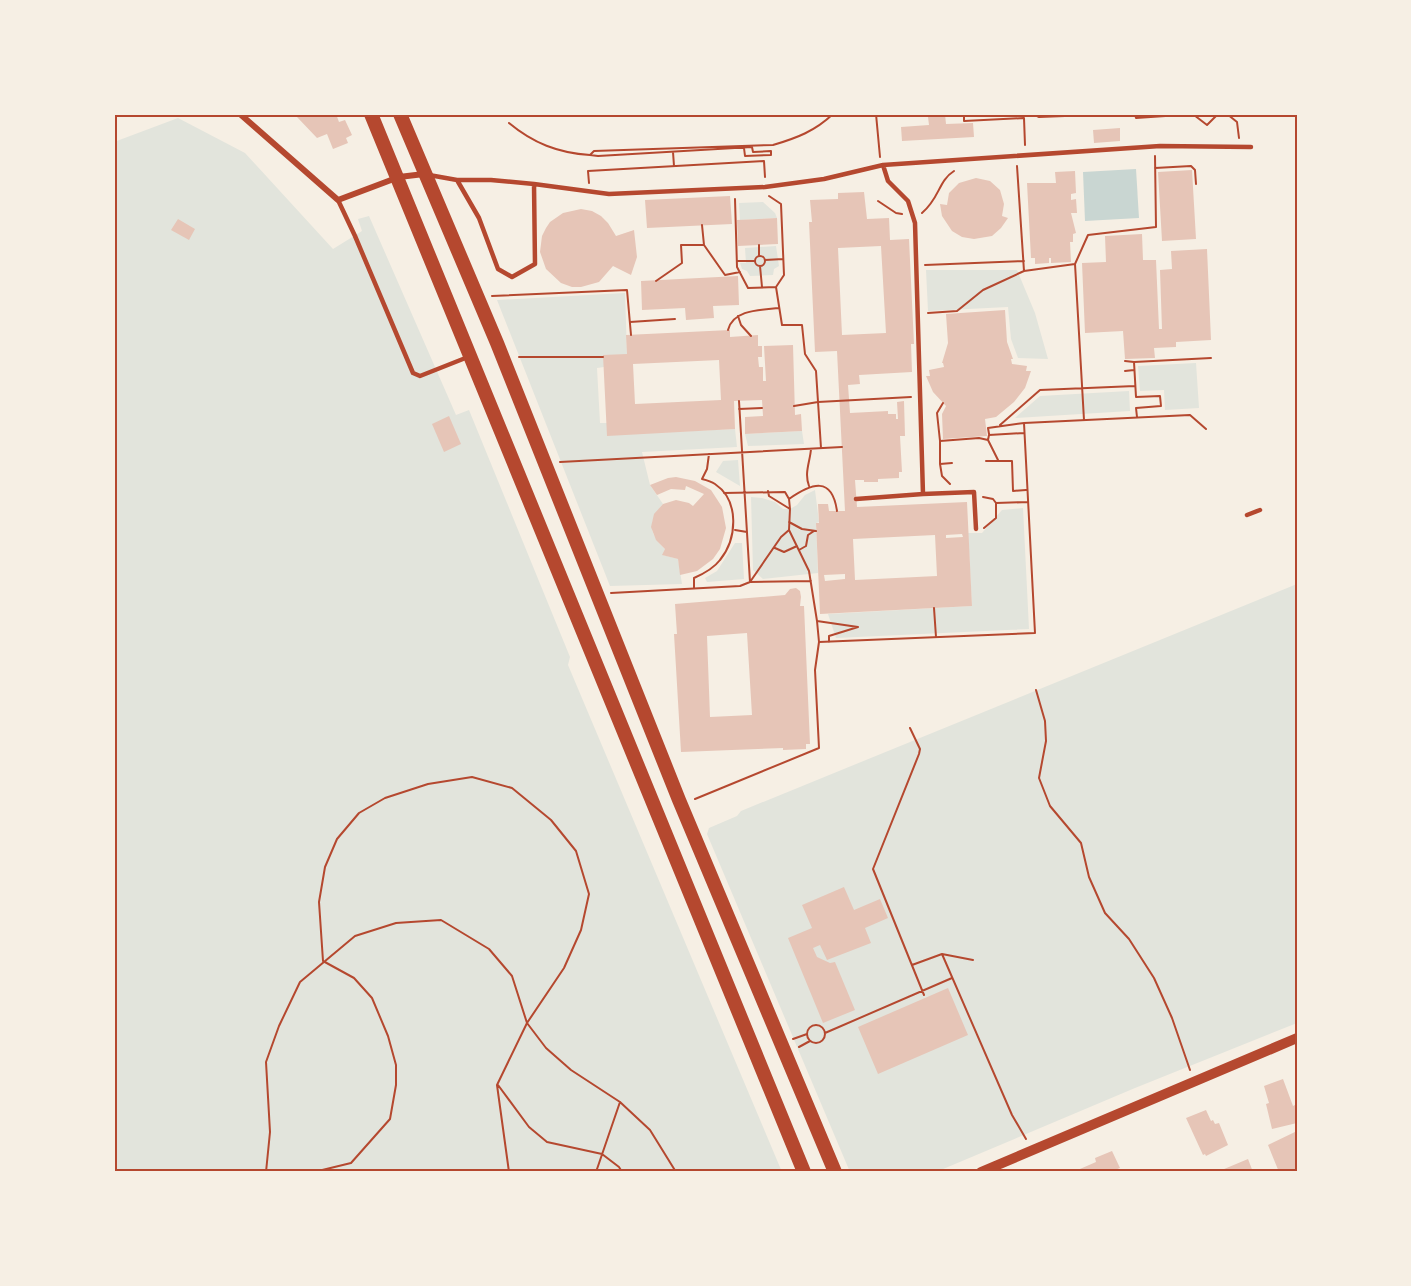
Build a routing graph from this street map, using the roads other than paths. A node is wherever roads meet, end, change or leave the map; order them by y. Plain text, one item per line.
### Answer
1 (240, 114) edge
2 (371, 114) edge
3 (400, 114) edge
4 (1251, 147) dead end
5 (883, 165) junction
6 (426, 174) junction
7 (399, 177) junction
8 (457, 180) junction
9 (534, 184) junction
10 (338, 200) junction
11 (471, 356) junction
12 (923, 494) junction
13 (856, 499) dead end
14 (1260, 510) dead end
15 (1247, 515) dead end
16 (976, 530) road end
17 (1297, 1038) edge
18 (804, 1172) edge
19 (835, 1172) edge
20 (981, 1172) edge

1 - 10 street
2 - 7 main road
3 - 6 main road
4 - 5 lane
5 - 9 lane
5 - 12 lane
6 - 7 street
6 - 8 lane
6 - 19 main road
7 - 10 street
7 - 11 main road
8 - 9 lane
8 - 9 lane
10 - 11 lane
11 - 18 main road
12 - 13 lane
12 - 16 lane
14 - 15 lane
17 - 20 street

